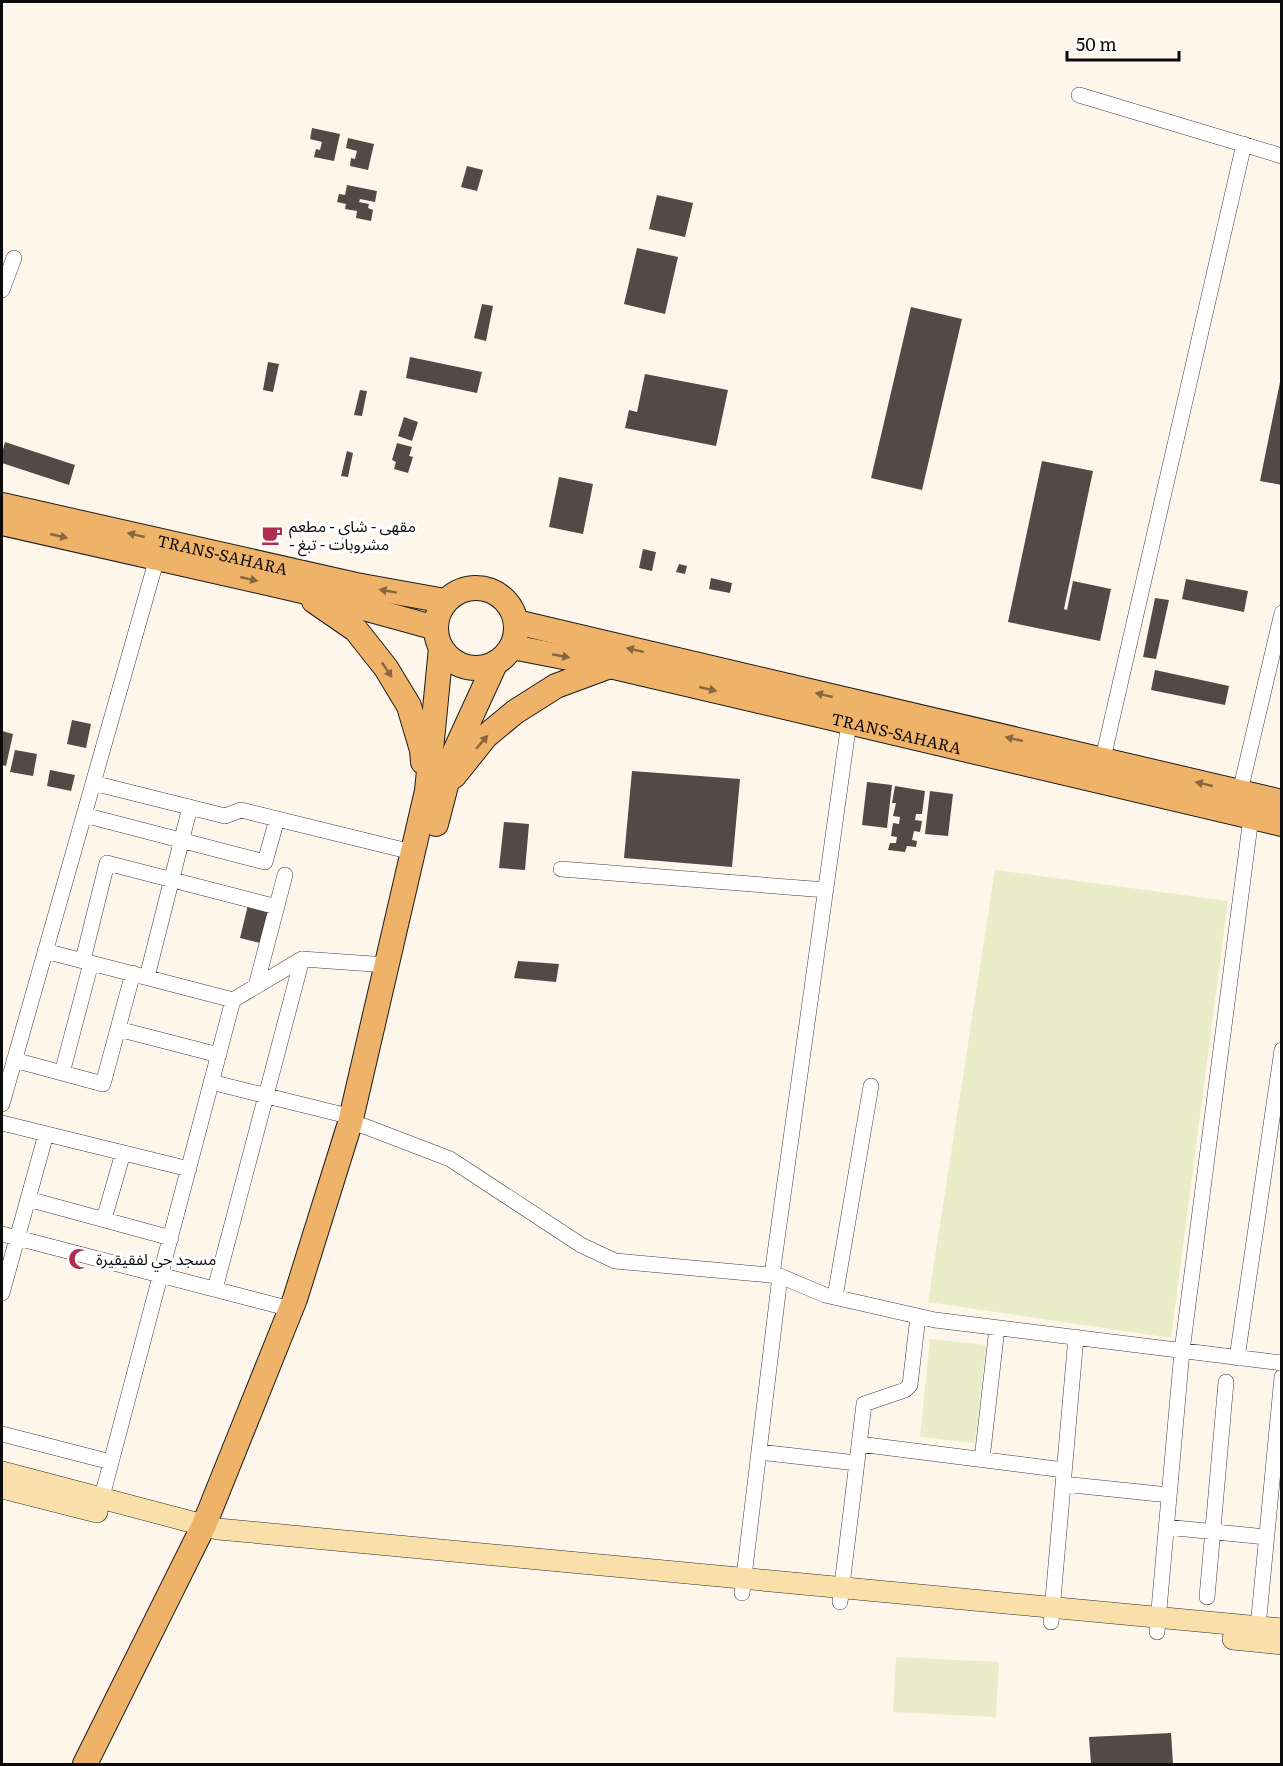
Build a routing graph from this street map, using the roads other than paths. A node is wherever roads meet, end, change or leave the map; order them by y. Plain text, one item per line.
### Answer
1 (1079, 95) dead end
2 (1244, 144) junction
3 (1281, 156) edge
4 (14, 258) dead end
5 (4, 273) edge
6 (2, 290) edge
7 (2, 505) edge
8 (2, 523) edge
9 (157, 558) junction
10 (298, 590) junction
11 (446, 601) junction
12 (1281, 613) edge
13 (516, 622) junction
14 (438, 638) junction
15 (512, 646) junction
16 (495, 664) junction
17 (610, 666) junction
18 (849, 722) junction
19 (1100, 770) junction
20 (93, 783) junction
21 (436, 789) junction
22 (1281, 802) edge
23 (190, 807) junction
24 (1242, 807) junction
25 (84, 815) junction
26 (277, 819) junction
27 (1281, 824) edge
28 (181, 841) junction
29 (412, 852) junction
30 (561, 869) dead end
31 (285, 874) dead end
32 (172, 880) junction
33 (826, 891) junction
34 (277, 907) junction
35 (45, 951) junction
36 (302, 959) junction
37 (87, 962) junction
38 (387, 965) junction
39 (140, 975) junction
40 (256, 986) junction
41 (233, 1000) junction
42 (118, 1029) junction
43 (1281, 1050) edge
44 (219, 1055) junction
45 (9, 1064) edge
46 (62, 1073) junction
47 (212, 1082) junction
48 (871, 1086) dead end
49 (266, 1096) junction
50 (2, 1104) edge
51 (356, 1122) junction
52 (2, 1123) edge
53 (46, 1134) junction
54 (123, 1153) junction
55 (189, 1169) junction
56 (28, 1199) junction
57 (104, 1220) junction
58 (2, 1234) edge
59 (17, 1238) junction
60 (171, 1238) junction
61 (161, 1275) junction
62 (776, 1275) junction
63 (215, 1289) junction
64 (2, 1293) edge
65 (836, 1297) junction
66 (291, 1309) junction
67 (918, 1316) junction
68 (997, 1328) junction
69 (1076, 1337) junction
70 (1182, 1351) junction
71 (1237, 1358) junction
72 (1281, 1363) edge
73 (1281, 1377) edge
74 (1226, 1382) dead end
75 (2, 1434) edge
76 (859, 1444) junction
77 (759, 1452) junction
78 (982, 1459) junction
79 (111, 1462) junction
80 (857, 1463) junction
81 (2, 1472) edge
82 (1064, 1477) junction
83 (2, 1488) edge
84 (1169, 1495) junction
85 (100, 1505) junction
86 (1166, 1527) junction
87 (1213, 1532) junction
88 (208, 1534) junction
89 (1266, 1537) junction
90 (743, 1586) junction
91 (841, 1595) junction
92 (1207, 1597) dead end
93 (1051, 1615) junction
94 (1157, 1625) junction
95 (1258, 1627) junction
96 (1281, 1629) edge
97 (1281, 1644) edge
98 (86, 1764) edge
99 (104, 1764) edge

1 - 2 street
2 - 3 street
2 - 19 street
4 - 5 street
5 - 6 street
11 -> 7 main road, TRANS-SAHARA
8 -> 9 main road, TRANS-SAHARA
9 -> 10 main road, TRANS-SAHARA
9 - 20 street
10 - 14 main road, TRANS-SAHARA
10 -> 21 main road
11 - 13 main road
11 - 14 main road
12 - 24 street
13 - 15 main road
19 -> 13 main road, TRANS-SAHARA
14 - 16 main road
14 - 21 main road
15 - 16 main road
15 -> 17 main road, TRANS-SAHARA
16 - 21 main road
17 -> 18 main road, TRANS-SAHARA
21 -> 17 main road
18 - 19 main road, TRANS-SAHARA
18 - 33 street
19 - 24 main road, TRANS-SAHARA
20 - 23 street
20 - 25 street
21 - 29 main road
21 - 51 main road
22 - 24 main road, TRANS-SAHARA
23 - 26 street
23 - 28 street
24 - 27 main road, TRANS-SAHARA
24 - 70 street
25 - 28 street
25 - 35 street
26 - 28 street
26 - 29 street
28 - 32 street
29 - 38 main road
30 - 33 street
31 - 34 street
32 - 34 street
32 - 37 street
32 - 39 street
33 - 62 street
34 - 40 street
35 - 37 street
35 - 45 street
36 - 38 street
36 - 40 street
36 - 49 street
37 - 39 street
37 - 46 street
38 - 51 main road
39 - 41 street
39 - 42 street
40 - 41 street
41 - 44 street
42 - 44 street
42 - 46 street
43 - 71 street
44 - 47 street
45 - 46 street
45 - 50 street
47 - 49 street
47 - 55 street
48 - 65 street
49 - 51 street
49 - 63 street
51 - 62 street
51 - 66 main road
51 - 88 main road
52 - 53 street
53 - 54 street
53 - 56 street
54 - 55 street
54 - 57 street
55 - 60 street
56 - 57 street
56 - 59 street
57 - 60 street
58 - 59 street
59 - 61 street
59 - 64 street
60 - 61 street
61 - 63 street
61 - 79 street
62 - 65 street
62 - 77 street
63 - 66 street
65 - 67 street
66 - 88 main road
67 - 68 street
67 - 76 street
68 - 69 street
68 - 78 street
69 - 70 street
69 - 82 street
70 - 71 street
70 - 84 street
71 - 72 street
73 - 89 street
74 - 87 street
75 - 79 street
76 - 78 street
76 - 80 street
77 - 80 street
77 - 90 street
78 - 82 street
79 - 85 street
80 - 91 street
81 - 85 main road
82 - 84 street
82 - 93 street
83 - 85 main road
84 - 86 street
85 - 88 main road
86 - 87 street
86 - 94 street
87 - 89 street
87 - 92 street
88 - 90 main road
88 - 98 main road
88 - 99 main road
89 - 95 street
90 - 91 main road
91 - 93 main road
93 - 94 main road
94 - 95 main road
94 - 97 main road
95 - 96 main road

